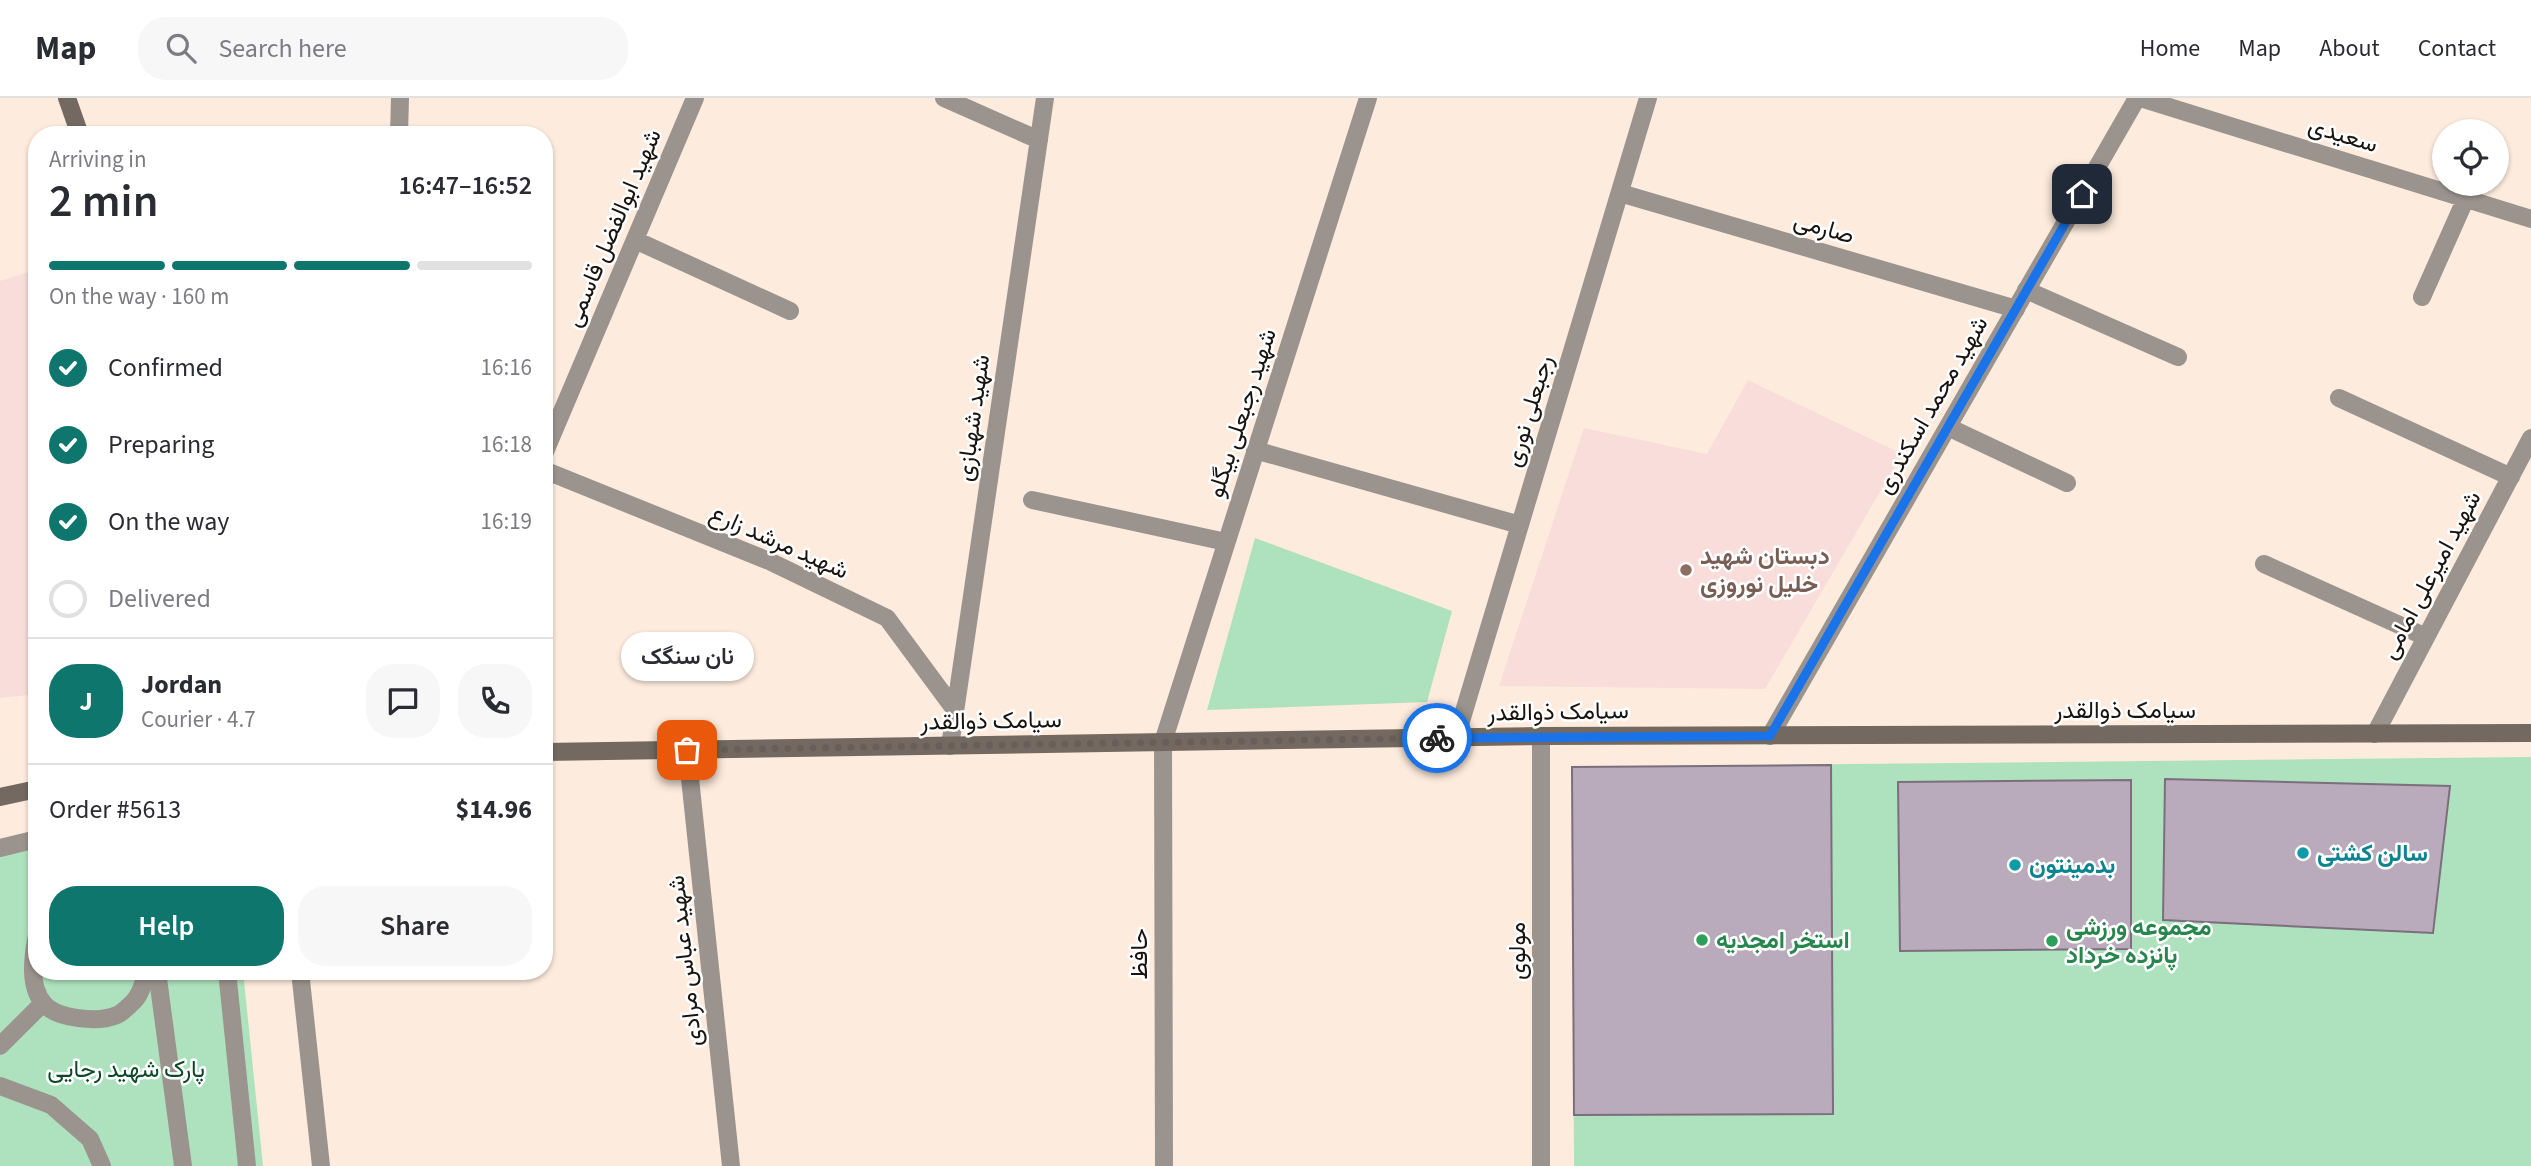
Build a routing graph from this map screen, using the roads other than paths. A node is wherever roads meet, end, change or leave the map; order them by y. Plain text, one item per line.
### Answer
1 (67, 98) edge
2 (400, 98) edge
3 (695, 98) edge
4 (944, 98) edge
5 (1045, 98) edge
6 (1368, 98) edge
7 (1648, 98) edge
8 (2139, 98) edge
9 (77, 126) edge
10 (399, 126) edge
11 (1039, 140) junction
12 (1620, 193) junction
13 (2466, 198) junction
14 (2531, 219) edge
15 (635, 240) junction
16 (2026, 290) junction
17 (2423, 297) dead end
18 (2015, 309) junction
19 (790, 311) dead end
20 (2178, 357) dead end
21 (2339, 398) dead end
22 (1948, 427) junction
23 (553, 433) edge
24 (2531, 438) edge
25 (1255, 450) junction
26 (553, 474) edge
27 (2511, 477) junction
28 (2067, 483) dead end
29 (1032, 500) dead end
30 (1520, 525) junction
31 (1226, 542) junction
32 (2264, 564) dead end
33 (2426, 637) junction
34 (955, 710) junction
35 (2531, 733) edge
36 (2375, 734) junction
37 (1541, 736) junction
38 (1770, 736) junction
39 (1456, 738) junction
40 (1163, 742) junction
41 (950, 746) junction
42 (687, 750) junction
43 (553, 752) edge
44 (28, 791) edge
45 (0, 797) edge
46 (28, 841) edge
47 (0, 848) edge
48 (35, 980) edge
49 (144, 980) edge
50 (158, 980) edge
51 (229, 980) edge
52 (301, 980) edge
53 (43, 1003) junction
54 (0, 1046) edge
55 (0, 1086) edge
56 (102, 1166) edge
57 (183, 1166) edge
58 (247, 1166) edge
59 (321, 1166) edge
60 (731, 1166) edge
61 (1164, 1166) edge
62 (1541, 1166) edge

1 - 9 street
2 - 10 street
3 - 15 street, شهید ابوالفضل قاسمی
4 - 11 street
5 - 11 street, شهید شهبازی
6 - 25 street, شهید رجبعلی بیگلو
7 - 12 street, رجبعلی نوری
8 - 13 street, سعیدی
8 - 16 street, شهید محمد اسکندری
11 - 34 street, شهید شهبازی
12 - 18 street, صارمی
12 - 30 street, رجبعلی نوری
13 - 14 street, سعیدی
13 - 17 street
15 - 19 street
15 - 23 street, شهید ابوالفضل قاسمی
16 - 18 street, شهید محمد اسکندری
16 - 20 street
18 - 22 street, شهید محمد اسکندری
21 - 27 street
22 - 28 street
22 - 38 street, شهید محمد اسکندری
24 - 27 street, شهید امیرعلی امامی
25 - 30 street
25 - 31 street, شهید رجبعلی بیگلو
26 - 34 street, شهید مرشد زارع
27 - 33 street, شهید امیرعلی امامی
29 - 31 street
30 - 39 street, رجبعلی نوری
31 - 40 street, شهید رجبعلی بیگلو
32 - 33 street
33 - 36 street, شهید امیرعلی امامی
34 - 41 street, شهید شهبازی
35 - 36 street, سیامک ذوالقدر
36 - 38 street, سیامک ذوالقدر
37 - 38 street, سیامک ذوالقدر
37 - 39 street, سیامک ذوالقدر
37 - 62 street, مولوی
39 - 40 street, سیامک ذوالقدر
40 - 41 street, سیامک ذوالقدر
40 - 61 street, حافظ
41 - 42 street, سیامک ذوالقدر
42 - 43 street, سیامک ذوالقدر
42 - 60 street, شهید عباس مرادی
44 - 45 street
46 - 47 street
48 - 53 street
49 - 53 street
50 - 57 street
51 - 58 street
52 - 59 street
53 - 54 street
55 - 56 street

